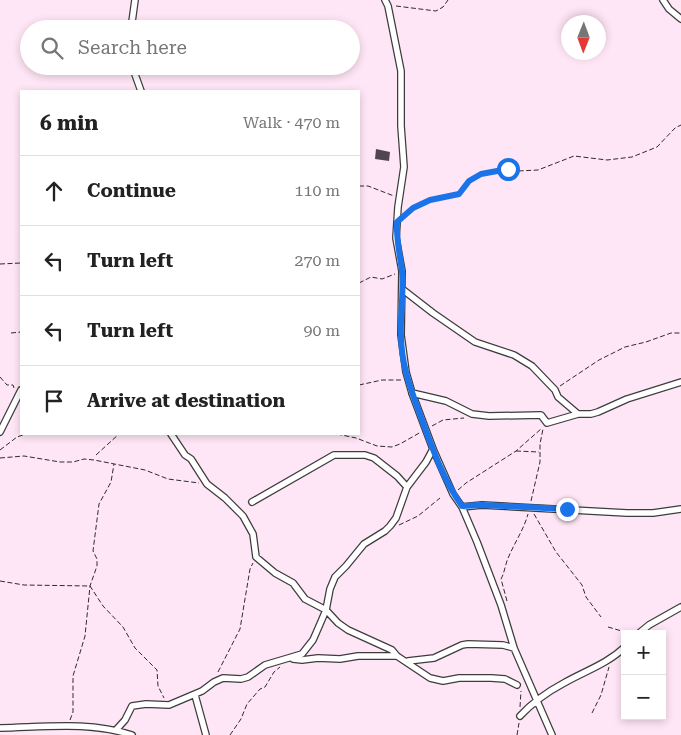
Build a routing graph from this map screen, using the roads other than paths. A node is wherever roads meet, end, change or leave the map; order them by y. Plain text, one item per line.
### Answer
1 (135, 0) edge
2 (663, 0) edge
3 (386, 3) edge
4 (681, 19) edge
5 (132, 20) edge
6 (135, 75) edge
7 (141, 90) edge
8 (402, 289) junction
9 (681, 382) edge
10 (20, 393) edge
11 (412, 393) junction
12 (578, 414) junction
13 (0, 432) edge
14 (172, 435) edge
15 (433, 449) junction
16 (407, 487) junction
17 (252, 502) dead end
18 (462, 506) junction
19 (681, 509) edge
20 (681, 607) edge
21 (326, 610) junction
22 (643, 630) edge
23 (514, 648) junction
24 (621, 651) edge
25 (398, 656) junction
26 (290, 659) junction
27 (407, 661) junction
28 (519, 685) road end
29 (195, 694) junction
30 (536, 700) junction
31 (520, 716) road end
32 (0, 728) edge
33 (116, 730) junction
34 (132, 735) edge
35 (206, 735) edge
36 (552, 735) edge

1 - 5 street
2 - 4 street
3 - 8 street
6 - 7 street
8 - 11 street
8 - 12 street
9 - 12 street
10 - 13 street
11 - 12 street
11 - 15 street
14 - 21 street
15 - 16 street
15 - 18 street
16 - 17 street
16 - 21 street
18 - 19 street
18 - 23 street
20 - 22 street
21 - 25 street
21 - 26 street
23 - 27 street
23 - 30 street
24 - 30 street
25 - 26 street
25 - 27 street
26 - 29 street
27 - 28 street
29 - 33 street
29 - 35 street
30 - 31 street
30 - 36 street
32 - 33 street
33 - 34 street

